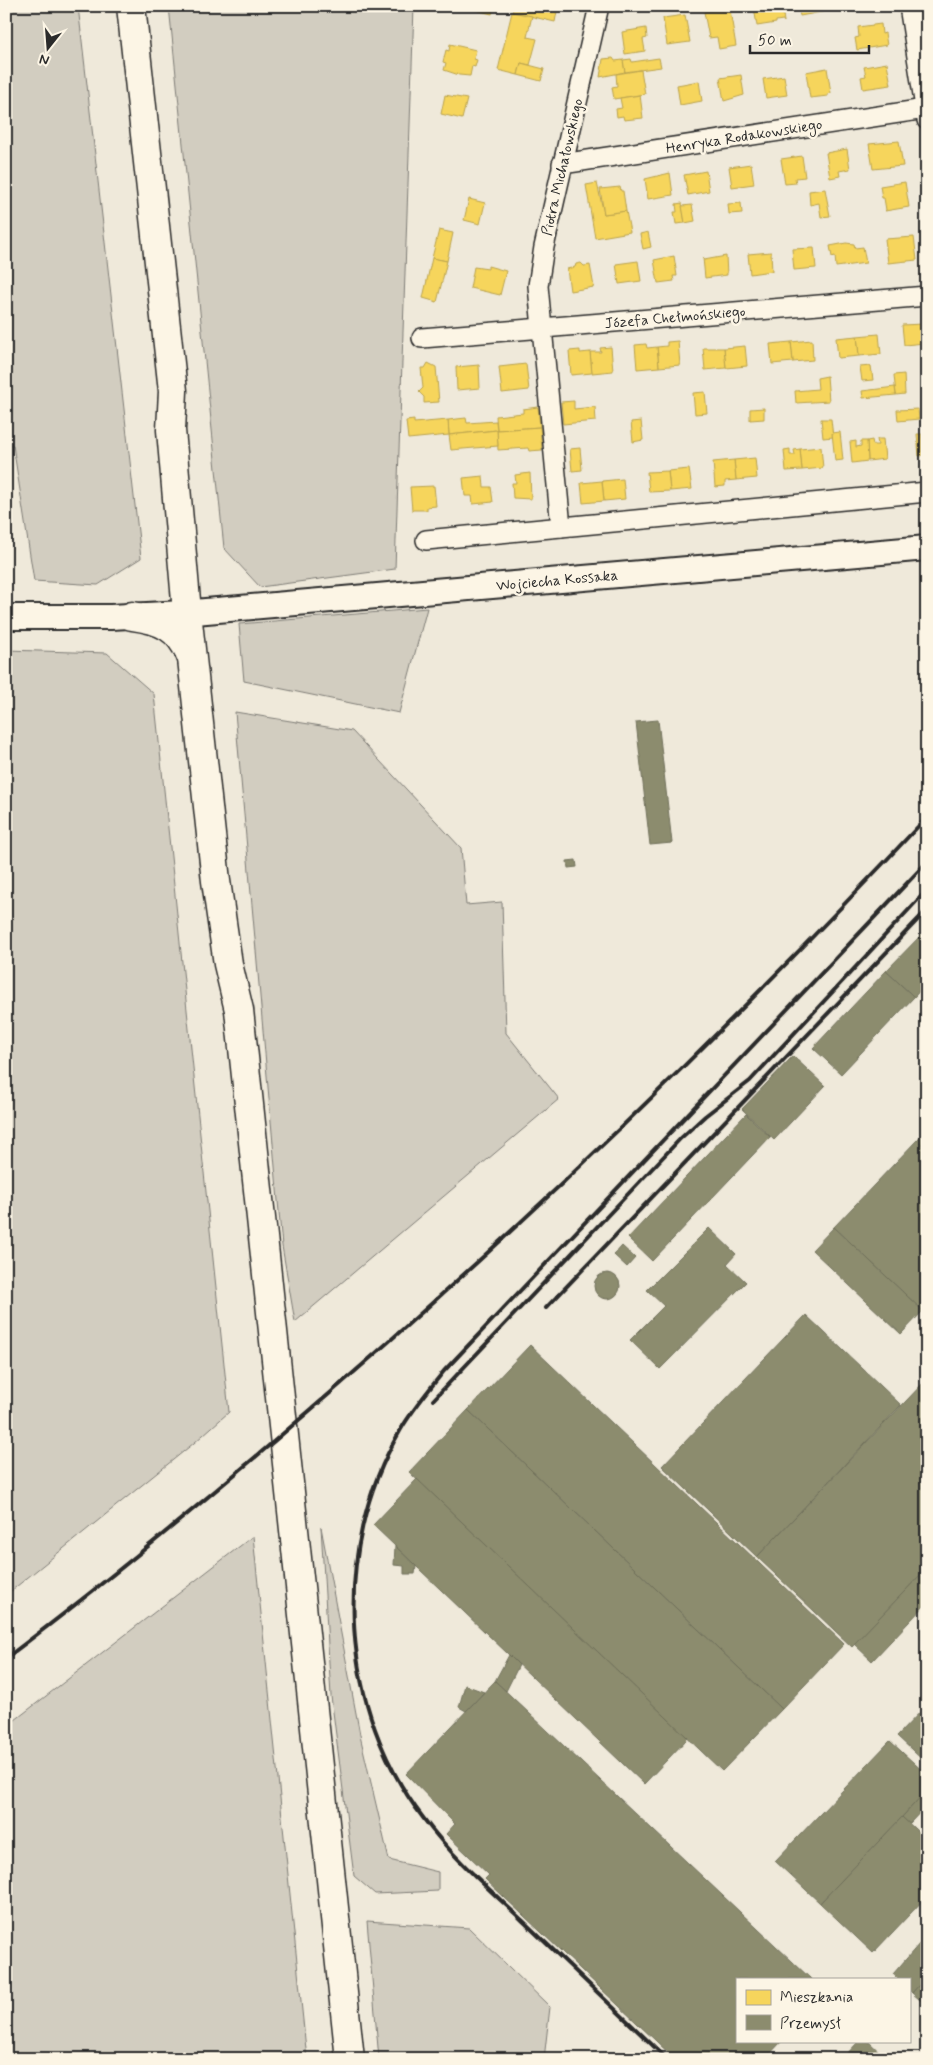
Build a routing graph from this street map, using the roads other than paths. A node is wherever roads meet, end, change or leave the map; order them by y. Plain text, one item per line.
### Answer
1 (131, 6) edge
2 (599, 6) edge
3 (909, 6) edge
4 (926, 114) edge
5 (562, 164) junction
6 (927, 296) edge
7 (541, 328) junction
8 (422, 338) dead end
9 (173, 391) junction
10 (927, 492) edge
11 (561, 528) junction
12 (426, 540) dead end
13 (927, 548) edge
14 (184, 580) junction
15 (196, 612) junction
16 (140, 616) junction
17 (6, 618) edge
18 (192, 659) junction
19 (239, 1010) junction
20 (350, 2059) edge

1 - 9 highway
2 - 5 street, Piotra Michałowskiego
3 - 4 street, Henryka Rodakowskiego
4 - 5 street, Henryka Rodakowskiego
5 - 7 street, Piotra Michałowskiego
6 - 7 street, Józefa Chełmońskiego
7 - 8 street, Józefa Chełmońskiego
7 - 11 street, Piotra Michałowskiego
9 - 14 highway
9 - 15 highway
10 - 11 street
11 - 12 street
13 - 15 street, Wojciecha Kossaka
14 - 15 highway
14 - 16 highway
15 - 16 street, Wojciecha Kossaka
15 - 18 highway
15 - 19 highway
16 - 17 street, Wojciecha Kossaka
16 - 18 highway
18 - 19 highway
19 - 20 highway

